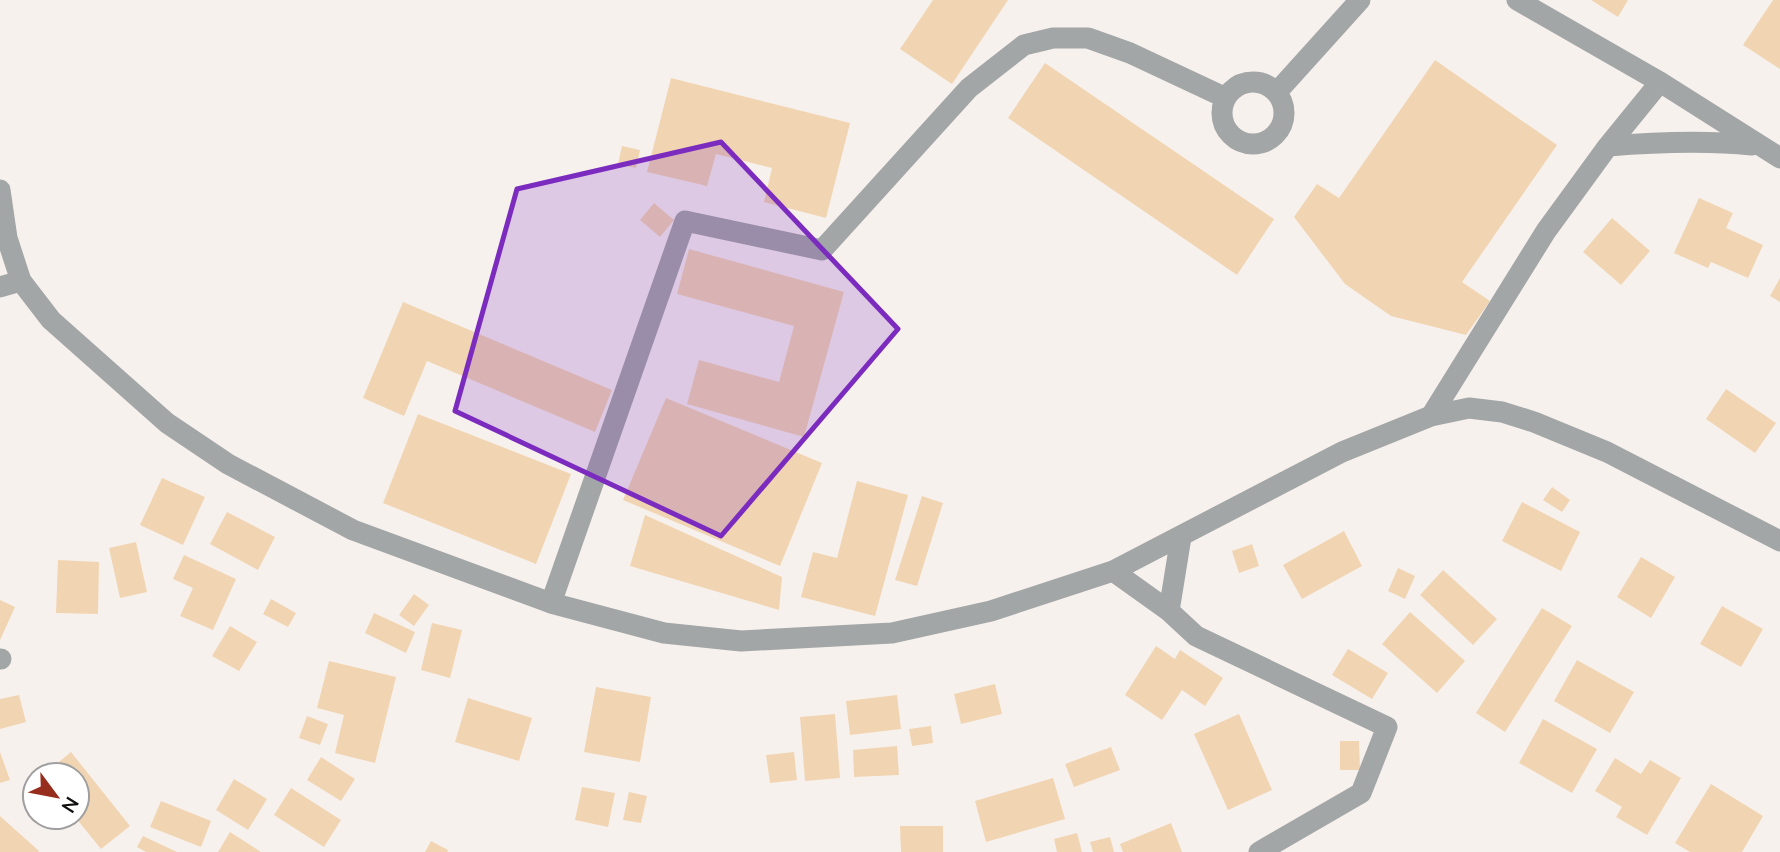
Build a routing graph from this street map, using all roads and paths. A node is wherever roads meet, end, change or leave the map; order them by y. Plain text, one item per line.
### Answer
1 (1360, 0) edge
2 (1517, 0) edge
3 (1660, 82) junction
4 (1277, 92) junction
5 (1226, 98) junction
6 (1757, 145) junction
7 (1608, 146) junction
8 (1780, 158) edge
9 (0, 190) edge
10 (22, 281) junction
11 (0, 287) edge
12 (1431, 416) junction
13 (1181, 537) junction
14 (1780, 541) edge
15 (1113, 572) junction
16 (551, 603) junction
17 (1169, 611) junction
18 (1259, 852) edge

1 - 4 street
2 - 3 street
3 - 6 street
3 - 7 street
4 - 5 street
4 - 5 street
5 - 16 street
6 - 7 street
6 - 8 street
7 - 12 street
9 - 10 street
10 - 11 street
10 - 16 street
12 - 13 street
12 - 14 street
13 - 15 street
13 - 17 street
15 - 16 street
15 - 17 street
17 - 18 street

